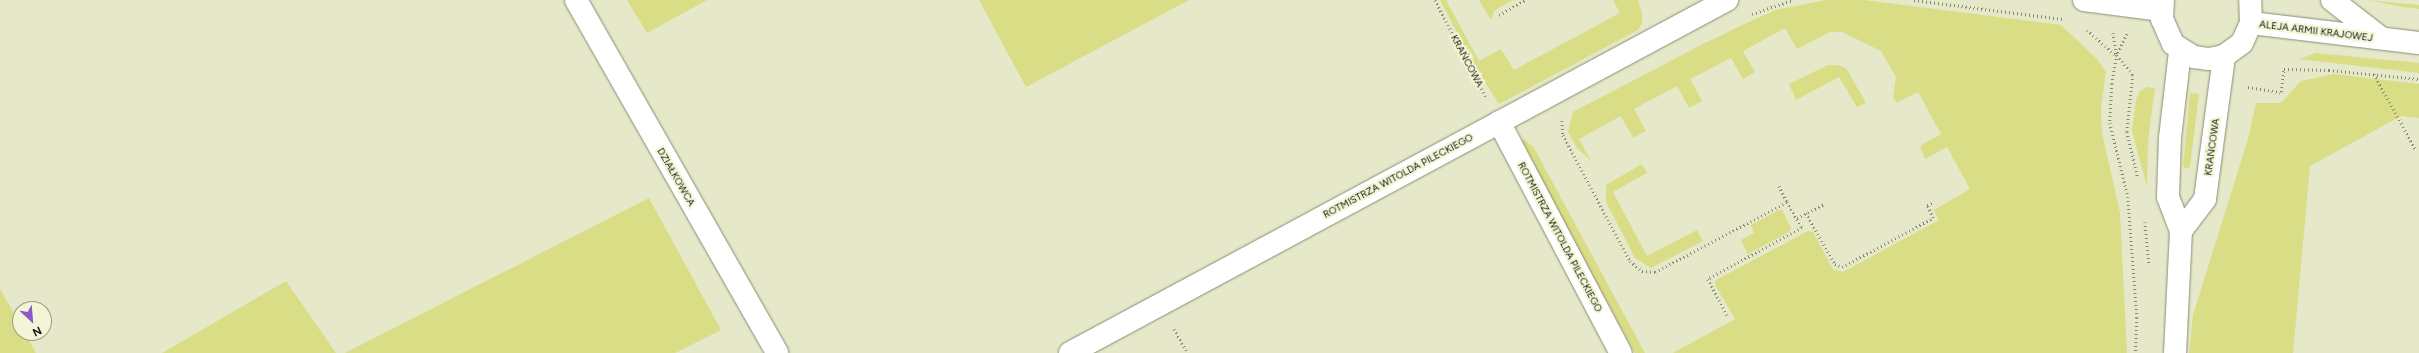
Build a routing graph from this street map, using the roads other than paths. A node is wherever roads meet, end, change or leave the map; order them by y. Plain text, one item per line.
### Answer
1 (576, 0) edge
2 (1727, 0) edge
3 (2084, 0) edge
4 (2250, 0) edge
5 (2332, 0) edge
6 (2162, 5) edge
7 (2251, 24) junction
8 (2381, 38) junction
9 (2419, 43) edge
10 (2180, 51) junction
11 (2224, 56) junction
12 (1499, 122) junction
13 (2181, 231) junction
14 (777, 353) edge
15 (1070, 353) edge
16 (1621, 353) edge
17 (2175, 353) edge

1 - 14 street, DZIAŁKOWCA
2 - 12 street, ROTMISTRZA WITOLDA PILECKIEGO
3 - 6 street
4 - 7 street
5 - 8 street
6 - 10 street
7 - 8 street, ALEJA ARMII KRAJOWEJ
7 - 11 street
8 - 9 street, ALEJA ARMII KRAJOWEJ
10 - 11 street
10 - 13 street
11 - 13 street, KRAŃCOWA
12 - 15 street, ROTMISTRZA WITOLDA PILECKIEGO
12 - 16 street, ROTMISTRZA WITOLDA PILECKIEGO
13 - 17 street

